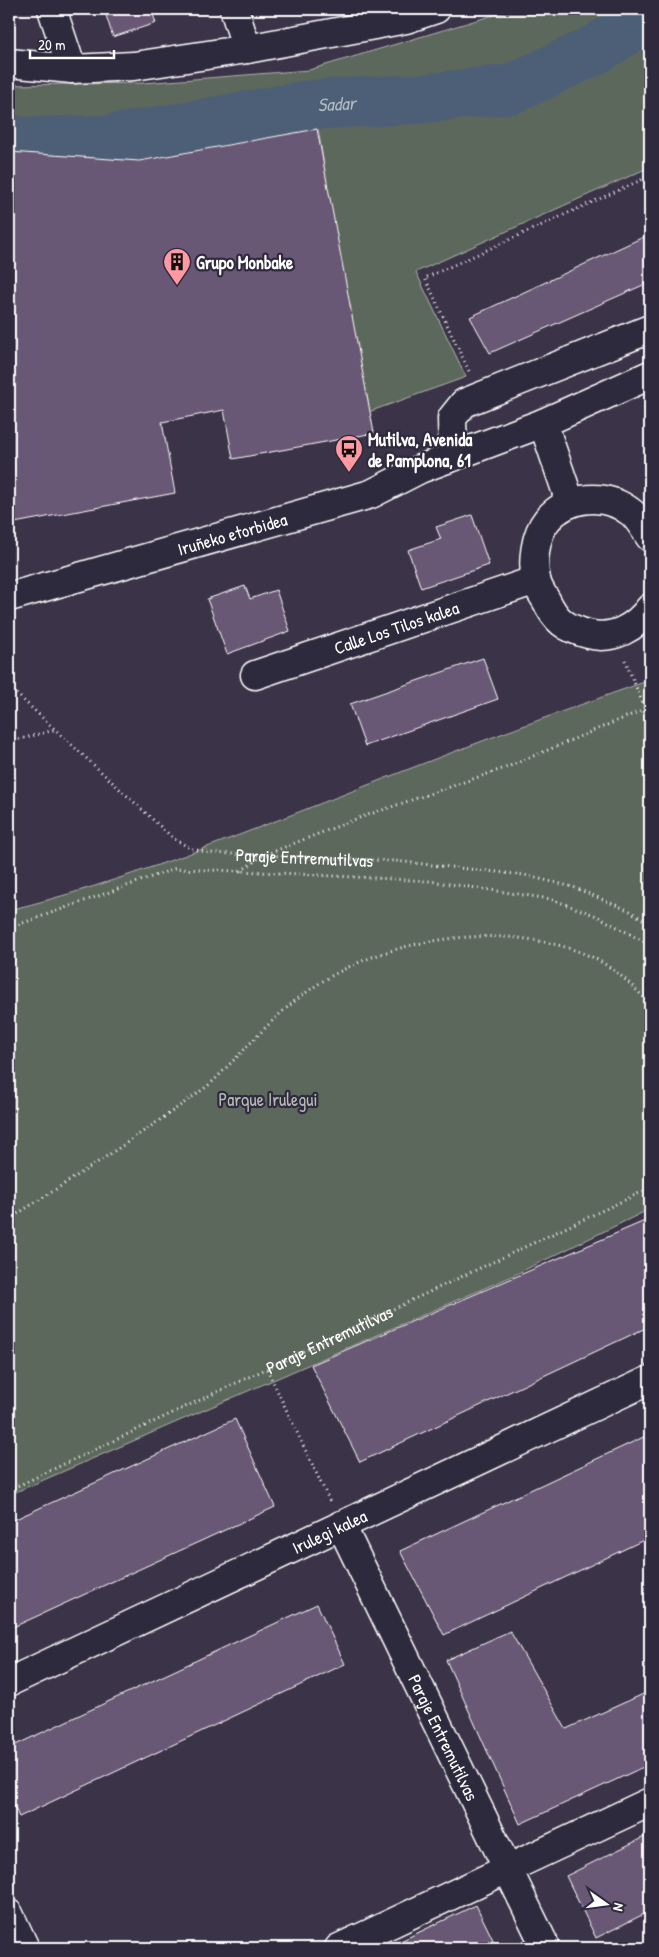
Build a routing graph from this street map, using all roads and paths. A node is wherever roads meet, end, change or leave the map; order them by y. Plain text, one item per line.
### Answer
1 (52, 9) edge
2 (234, 9) edge
3 (436, 9) edge
4 (404, 14) edge
5 (247, 49) junction
6 (9, 63) edge
7 (72, 69) junction
8 (650, 176) edge
9 (650, 328) edge
10 (650, 375) edge
11 (481, 396) junction
12 (543, 423) junction
13 (452, 457) junction
14 (570, 502) junction
15 (650, 537) edge
16 (536, 580) junction
17 (9, 597) edge
18 (650, 608) edge
19 (615, 634) junction
20 (255, 675) dead end
21 (9, 686) edge
22 (650, 707) edge
23 (644, 709) junction
24 (54, 730) junction
25 (9, 742) edge
26 (262, 856) junction
27 (241, 871) junction
28 (650, 924) edge
29 (9, 928) edge
30 (650, 945) edge
31 (650, 1004) edge
32 (650, 1188) edge
33 (9, 1219) edge
34 (266, 1369) junction
35 (650, 1380) edge
36 (9, 1490) edge
37 (341, 1525) junction
38 (9, 1682) edge
39 (650, 1802) edge
40 (507, 1870) junction
41 (9, 1914) edge
42 (25, 1948) edge
43 (339, 1948) edge
44 (546, 1948) edge

1 - 7 street
2 - 5 street
3 - 4 street
4 - 5 street
5 - 7 street
6 - 7 street
8 - 11 path
9 - 11 street
10 - 12 street, Iruñeko etorbidea
11 - 13 street
12 - 13 street, Iruñeko etorbidea
12 - 14 street
13 - 17 street, Iruñeko etorbidea
14 - 15 street
14 - 16 street
16 - 19 street
16 - 20 street, Calle Los Tilos kalea
18 - 19 street
19 - 23 path
21 - 24 path, Paraje Entremutilvas
22 - 23 path
23 - 26 path
24 - 25 path
24 - 26 path, Paraje Entremutilvas
26 - 27 path
26 - 28 path, Paraje Entremutilvas
27 - 29 path
27 - 30 path
31 - 33 path
32 - 34 path, Paraje Entremutilvas
34 - 36 path, Paraje Entremutilvas
34 - 37 path
35 - 37 street, Irulegi kalea
37 - 38 street, Irulegi kalea
37 - 40 street, Paraje Entremutilvas
39 - 40 street
40 - 43 street
40 - 44 street, Paraje Entremutilvas
41 - 42 street

